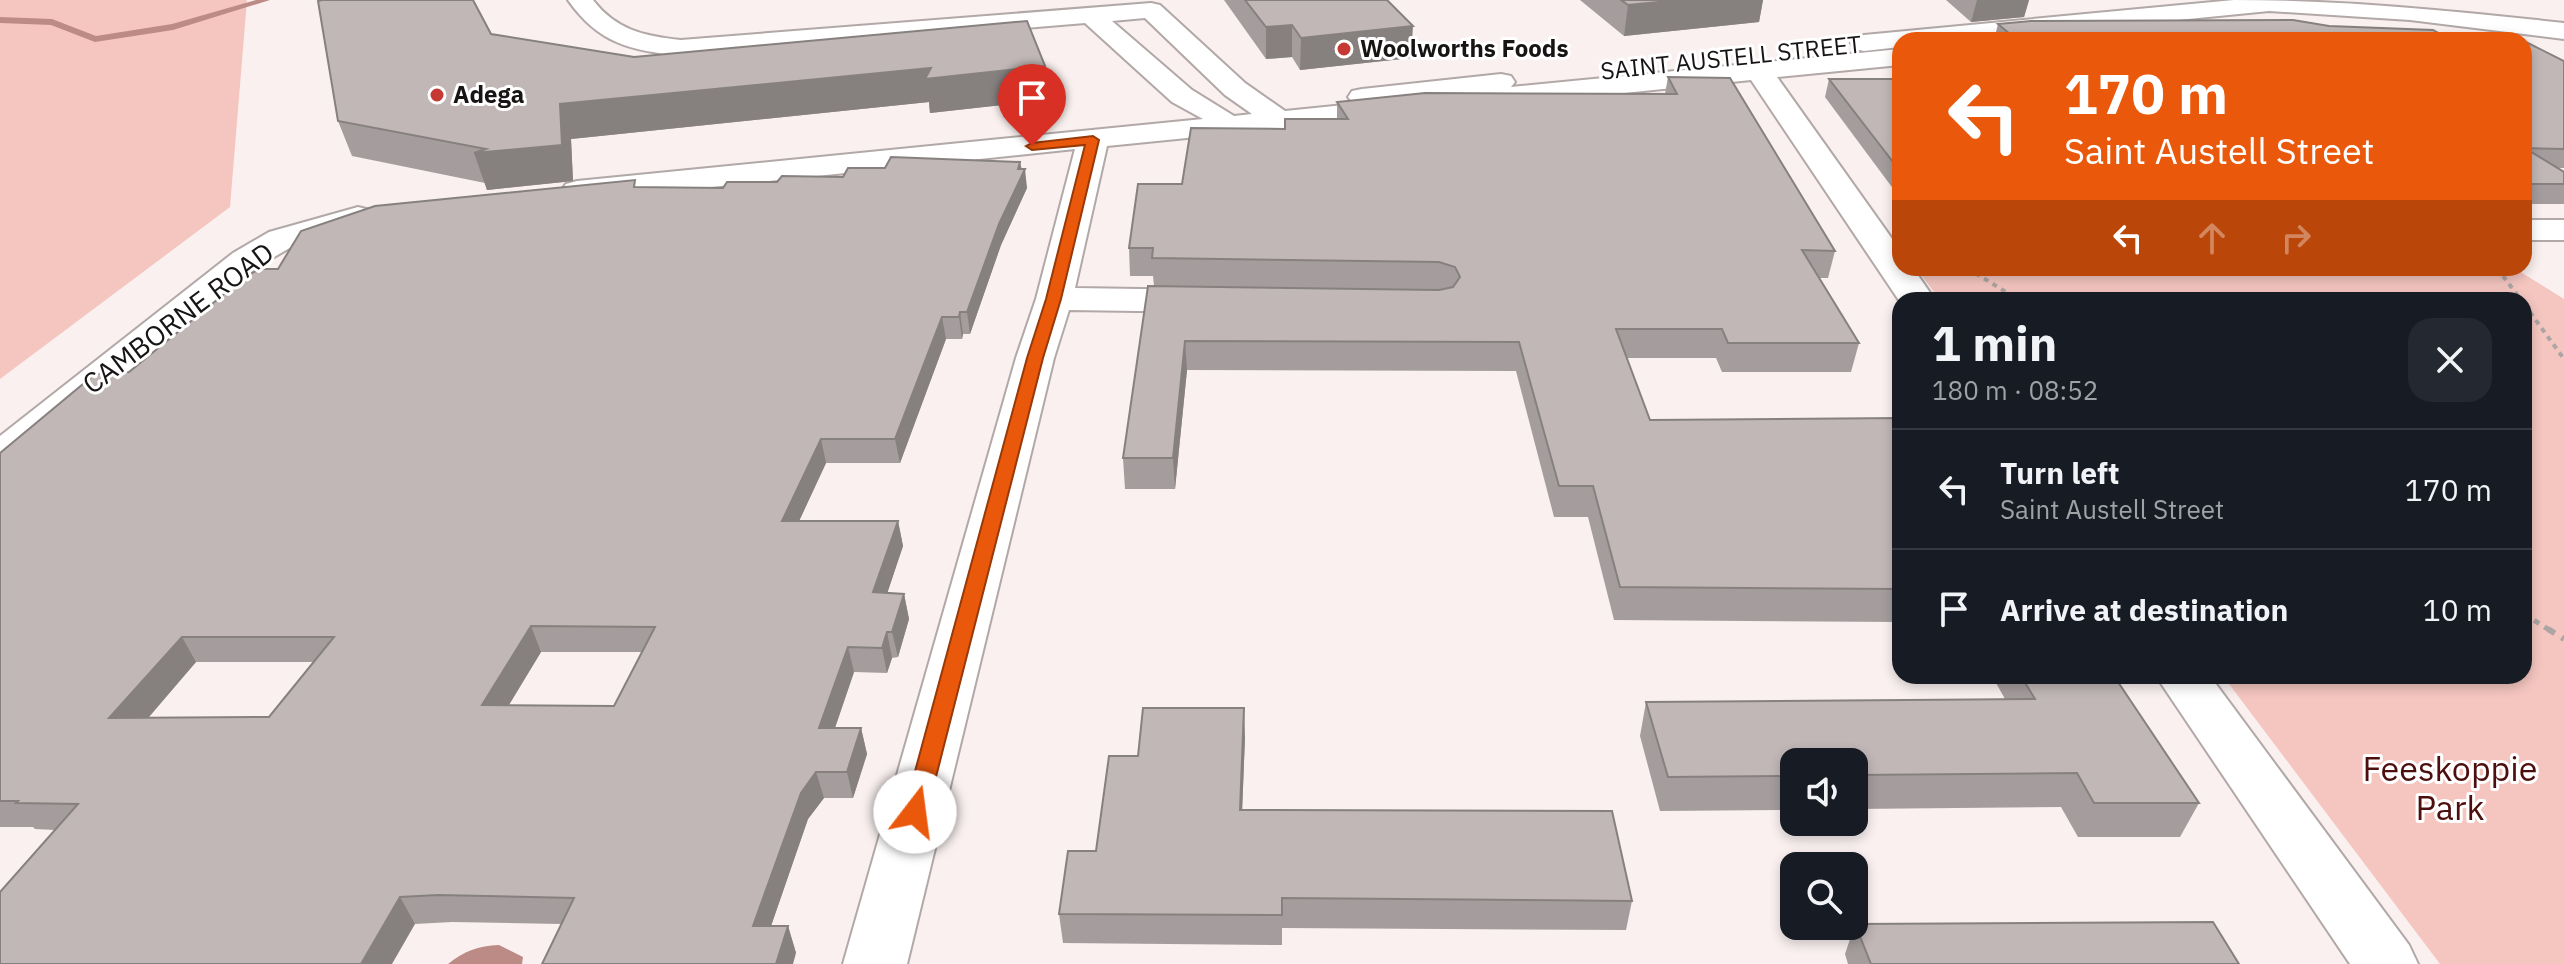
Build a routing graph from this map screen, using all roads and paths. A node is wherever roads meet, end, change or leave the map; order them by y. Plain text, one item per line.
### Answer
1 (580, 0) edge
2 (2463, 0) edge
3 (2511, 0) edge
4 (1092, 16) junction
5 (1982, 32) edge
6 (2127, 32) edge
7 (2489, 32) edge
8 (2509, 32) edge
9 (2527, 32) edge
10 (2531, 32) edge
11 (1892, 42) edge
12 (1892, 58) edge
13 (1216, 70) junction
14 (1759, 72) junction
15 (1182, 96) junction
16 (1361, 98) junction
17 (1272, 114) junction
18 (1222, 120) junction
19 (1100, 132) junction
20 (541, 195) edge
21 (387, 212) edge
22 (1865, 227) junction
23 (1892, 227) edge
24 (2532, 230) edge
25 (2564, 230) edge
26 (1892, 265) edge
27 (1980, 276) edge
28 (2006, 292) edge
29 (1054, 299) junction
30 (1237, 301) edge
31 (2532, 316) edge
32 (2564, 359) edge
33 (0, 457) edge
34 (2532, 619) edge
35 (2564, 639) edge
36 (2188, 684) edge
37 (875, 964) edge
38 (2386, 964) edge

1 - 4 street
2 - 9 street
3 - 10 street
4 - 13 street
4 - 15 street
5 - 8 street, SAINT AUSTELL STREET
6 - 7 street
11 - 16 street, SAINT AUSTELL STREET
12 - 14 street, SAINT AUSTELL STREET
13 - 16 street
13 - 17 street
14 - 17 street, SAINT AUSTELL STREET
14 - 22 street
15 - 18 street
15 - 19 street
16 - 17 street, SAINT AUSTELL STREET
17 - 18 street, SAINT AUSTELL STREET
18 - 19 street, SAINT AUSTELL STREET
19 - 20 street, SAINT AUSTELL STREET
19 - 29 street
21 - 33 street, CAMBORNE ROAD
22 - 23 street
22 - 26 street
24 - 25 street
27 - 28 path
29 - 30 street
29 - 37 street
31 - 32 path
34 - 35 path
36 - 38 street

